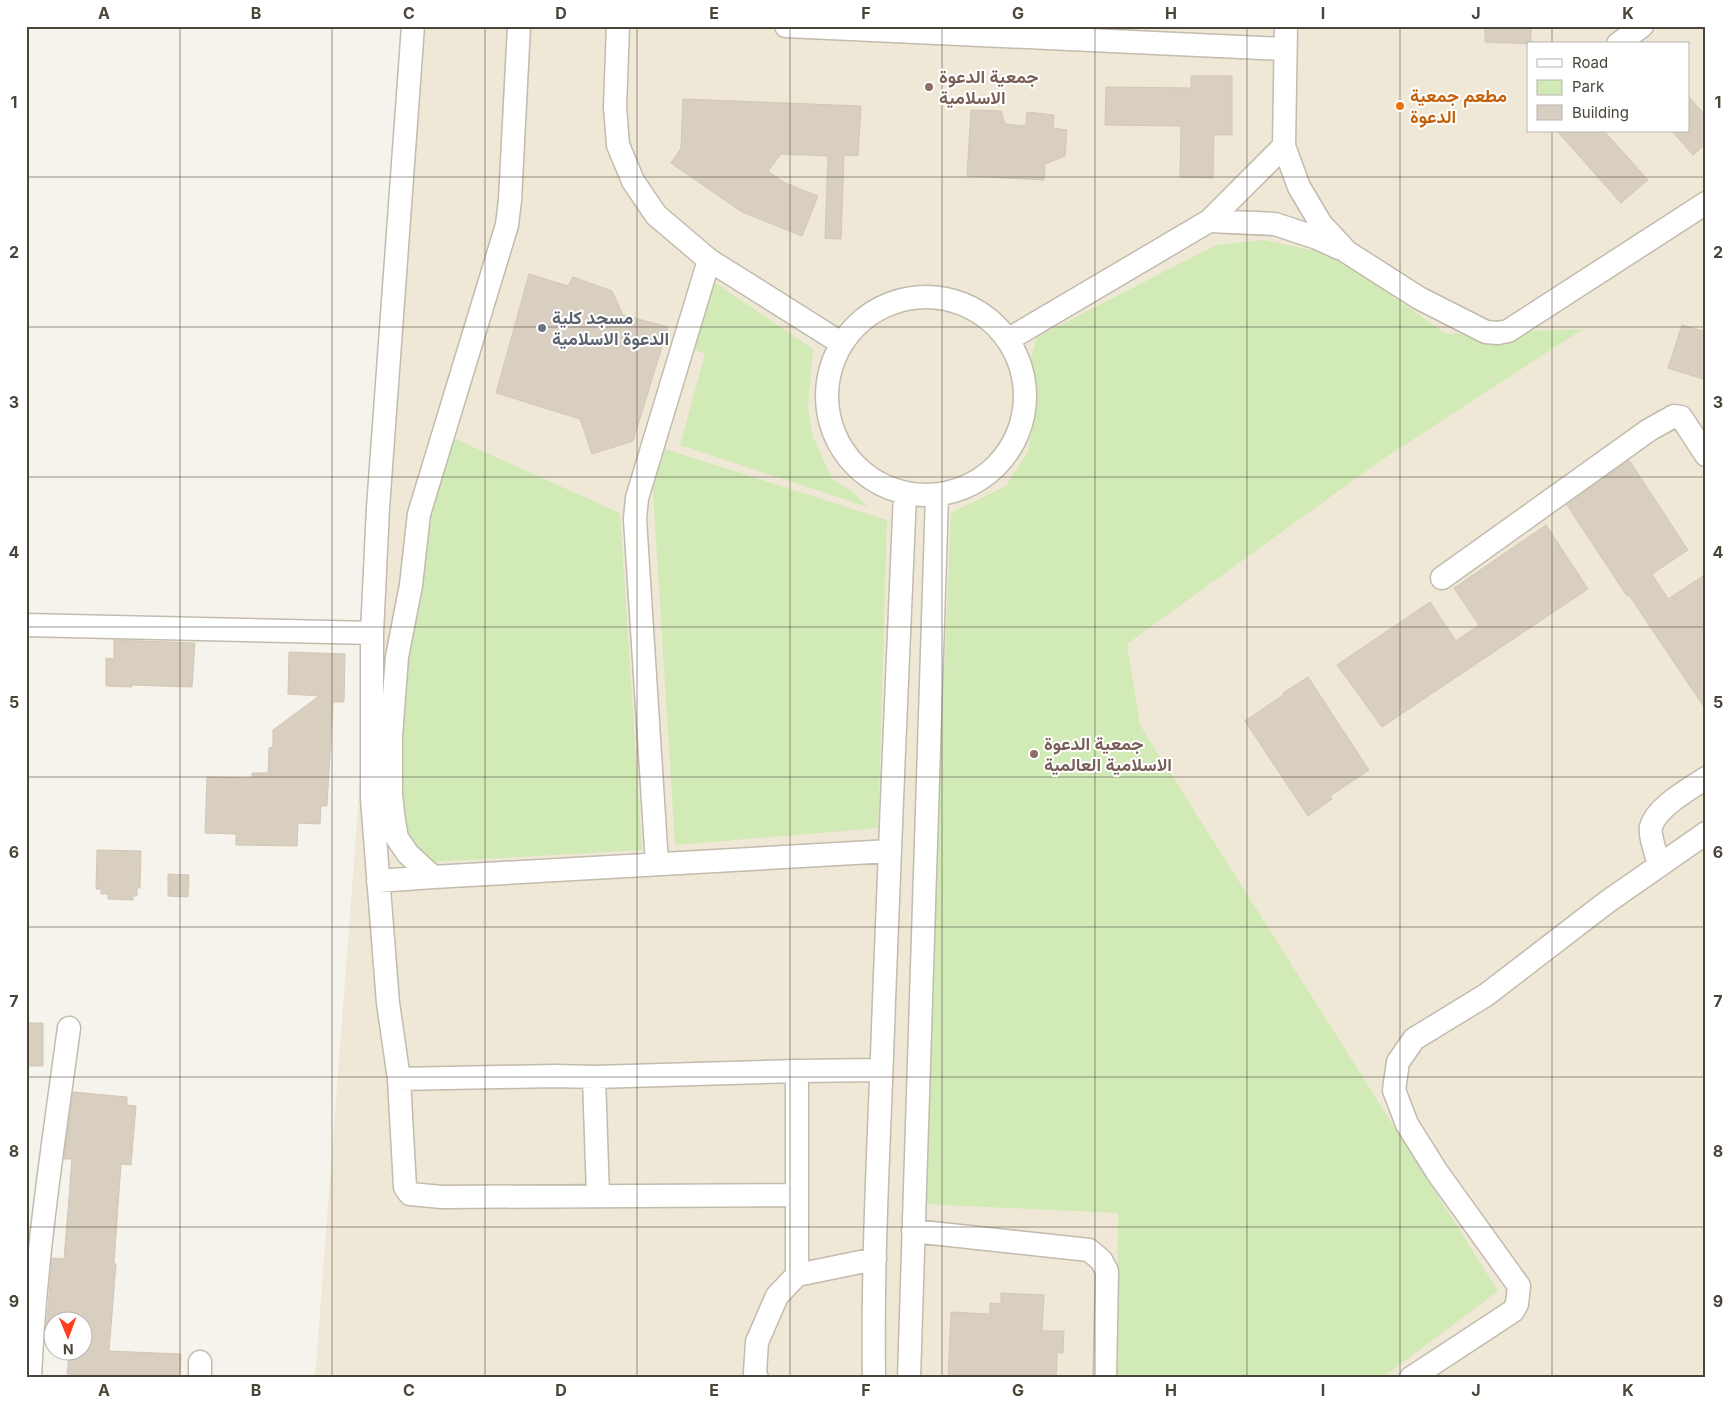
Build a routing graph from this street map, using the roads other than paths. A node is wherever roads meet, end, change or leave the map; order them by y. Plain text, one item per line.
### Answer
1 (413, 26) edge
2 (520, 26) edge
3 (618, 26) edge
4 (786, 26) edge
5 (1286, 26) edge
6 (1642, 26) edge
7 (1621, 42) edge
8 (1285, 49) junction
9 (1284, 146) junction
10 (1706, 202) edge
11 (1209, 221) junction
12 (1347, 252) junction
13 (709, 260) junction
14 (1009, 339) junction
15 (841, 342) junction
16 (1706, 454) edge
17 (905, 494) junction
18 (937, 496) junction
19 (376, 547) junction
20 (414, 548) junction
21 (1442, 578) dead end
22 (26, 626) edge
23 (372, 633) junction
24 (1706, 778) edge
25 (1706, 833) edge
26 (890, 852) junction
27 (657, 864) junction
28 (1659, 865) junction
29 (433, 877) junction
30 (378, 882) junction
31 (69, 1028) dead end
32 (797, 1070) junction
33 (881, 1070) junction
34 (594, 1078) junction
35 (400, 1079) junction
36 (797, 1195) junction
37 (598, 1196) junction
38 (913, 1231) junction
39 (875, 1259) junction
40 (797, 1274) junction
41 (30, 1378) edge
42 (757, 1378) edge
43 (874, 1378) edge
44 (909, 1378) edge
45 (1105, 1378) edge
46 (1411, 1378) edge

1 - 19 street
2 - 20 street
3 - 13 street
4 - 8 street
5 - 8 street
6 - 7 street
8 - 9 street
9 - 11 street
9 - 12 street
10 - 12 street
11 - 12 street
11 - 14 street
13 - 15 street
13 - 27 street
14 - 15 street
14 - 18 street
15 - 17 street
16 - 21 street
17 - 18 street
17 - 26 street
18 - 38 street
19 - 20 street
19 - 23 street
20 - 29 street
22 - 23 street
23 - 30 street
24 - 28 street
25 - 28 street
26 - 27 street
26 - 33 street
27 - 29 street
28 - 46 street
29 - 30 street
30 - 35 street
31 - 41 street
32 - 33 street
32 - 34 street
32 - 36 street
33 - 39 street
34 - 35 street
34 - 37 street
35 - 37 street
36 - 37 street
36 - 40 street
38 - 44 street
38 - 45 street
39 - 40 street
39 - 43 street
40 - 42 street

